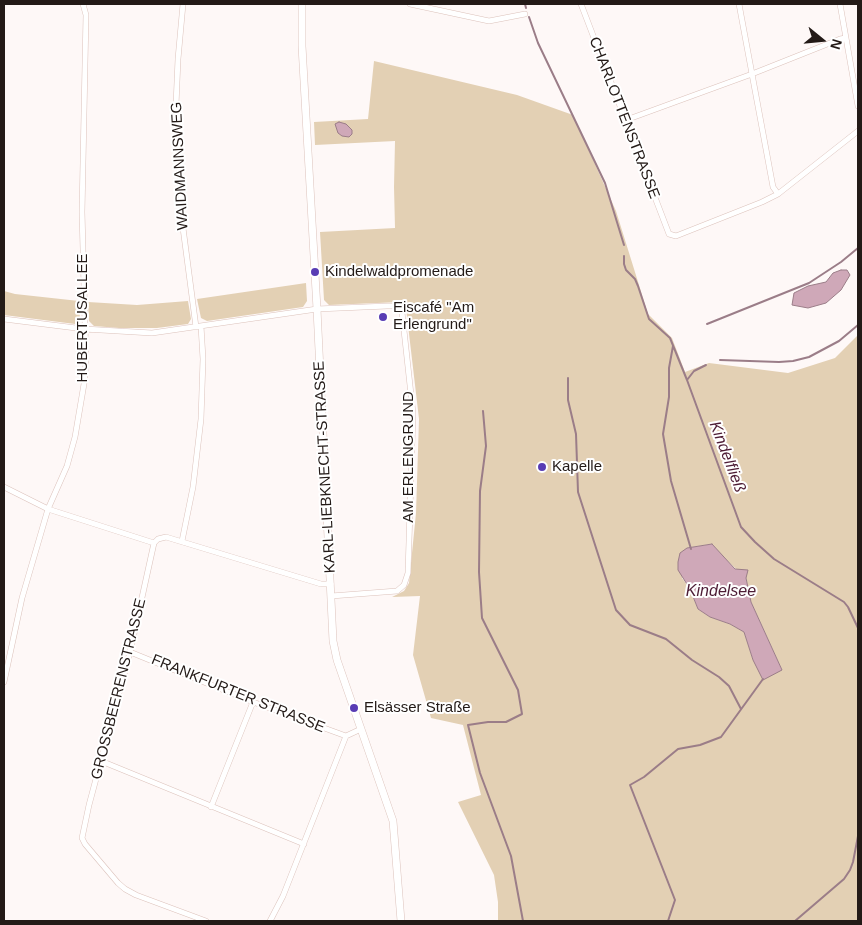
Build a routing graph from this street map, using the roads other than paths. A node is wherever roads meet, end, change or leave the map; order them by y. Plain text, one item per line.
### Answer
1 (83, 4) edge
2 (183, 4) edge
3 (302, 4) edge
4 (410, 4) edge
5 (581, 4) edge
6 (739, 4) edge
7 (840, 4) edge
8 (419, 5) edge
9 (525, 14) dead end
10 (846, 38) junction
11 (752, 74) junction
12 (858, 106) edge
13 (626, 120) junction
14 (858, 131) edge
15 (778, 194) junction
16 (317, 309) junction
17 (4, 319) edge
18 (198, 327) junction
19 (84, 329) junction
20 (4, 487) edge
21 (48, 509) junction
22 (182, 541) junction
23 (154, 543) junction
24 (330, 584) junction
25 (331, 596) junction
26 (130, 652) junction
27 (4, 682) edge
28 (253, 702) junction
29 (361, 729) junction
30 (346, 736) junction
31 (101, 761) junction
32 (211, 807) junction
33 (304, 844) junction
34 (206, 921) edge
35 (270, 921) edge
36 (402, 921) edge

1 - 19 street, HUBERTUSALLEE
2 - 18 street, WAIDMANNSWEG
3 - 16 street, KARL-LIEBKNECHT-STRASSE
4 - 8 street
5 - 13 street, CHARLOTTENSTRASSE
6 - 11 street
7 - 10 street
8 - 9 street
10 - 11 street
10 - 12 street
11 - 13 street
11 - 15 street
13 - 15 street, CHARLOTTENSTRASSE
14 - 15 street
16 - 18 street
16 - 24 street, KARL-LIEBKNECHT-STRASSE
16 - 25 street, AM ERLENGRUND
17 - 19 street
18 - 19 street
18 - 22 street, WAIDMANNSWEG
19 - 21 street, HUBERTUSALLEE
20 - 21 street
21 - 23 street
21 - 27 street, HUBERTUSALLEE
22 - 23 street
22 - 24 street
23 - 26 street, GROSSBEERENSTRASSE
24 - 25 street, KARL-LIEBKNECHT-STRASSE
25 - 29 street, KARL-LIEBKNECHT-STRASSE
26 - 28 street, FRANKFURTER STRASSE
26 - 31 street, GROSSBEERENSTRASSE
28 - 30 street, FRANKFURTER STRASSE
28 - 32 street
29 - 30 street
29 - 36 street, KARL-LIEBKNECHT-STRASSE
30 - 33 street
31 - 32 street
31 - 34 street, GROSSBEERENSTRASSE
32 - 33 street
33 - 35 street

